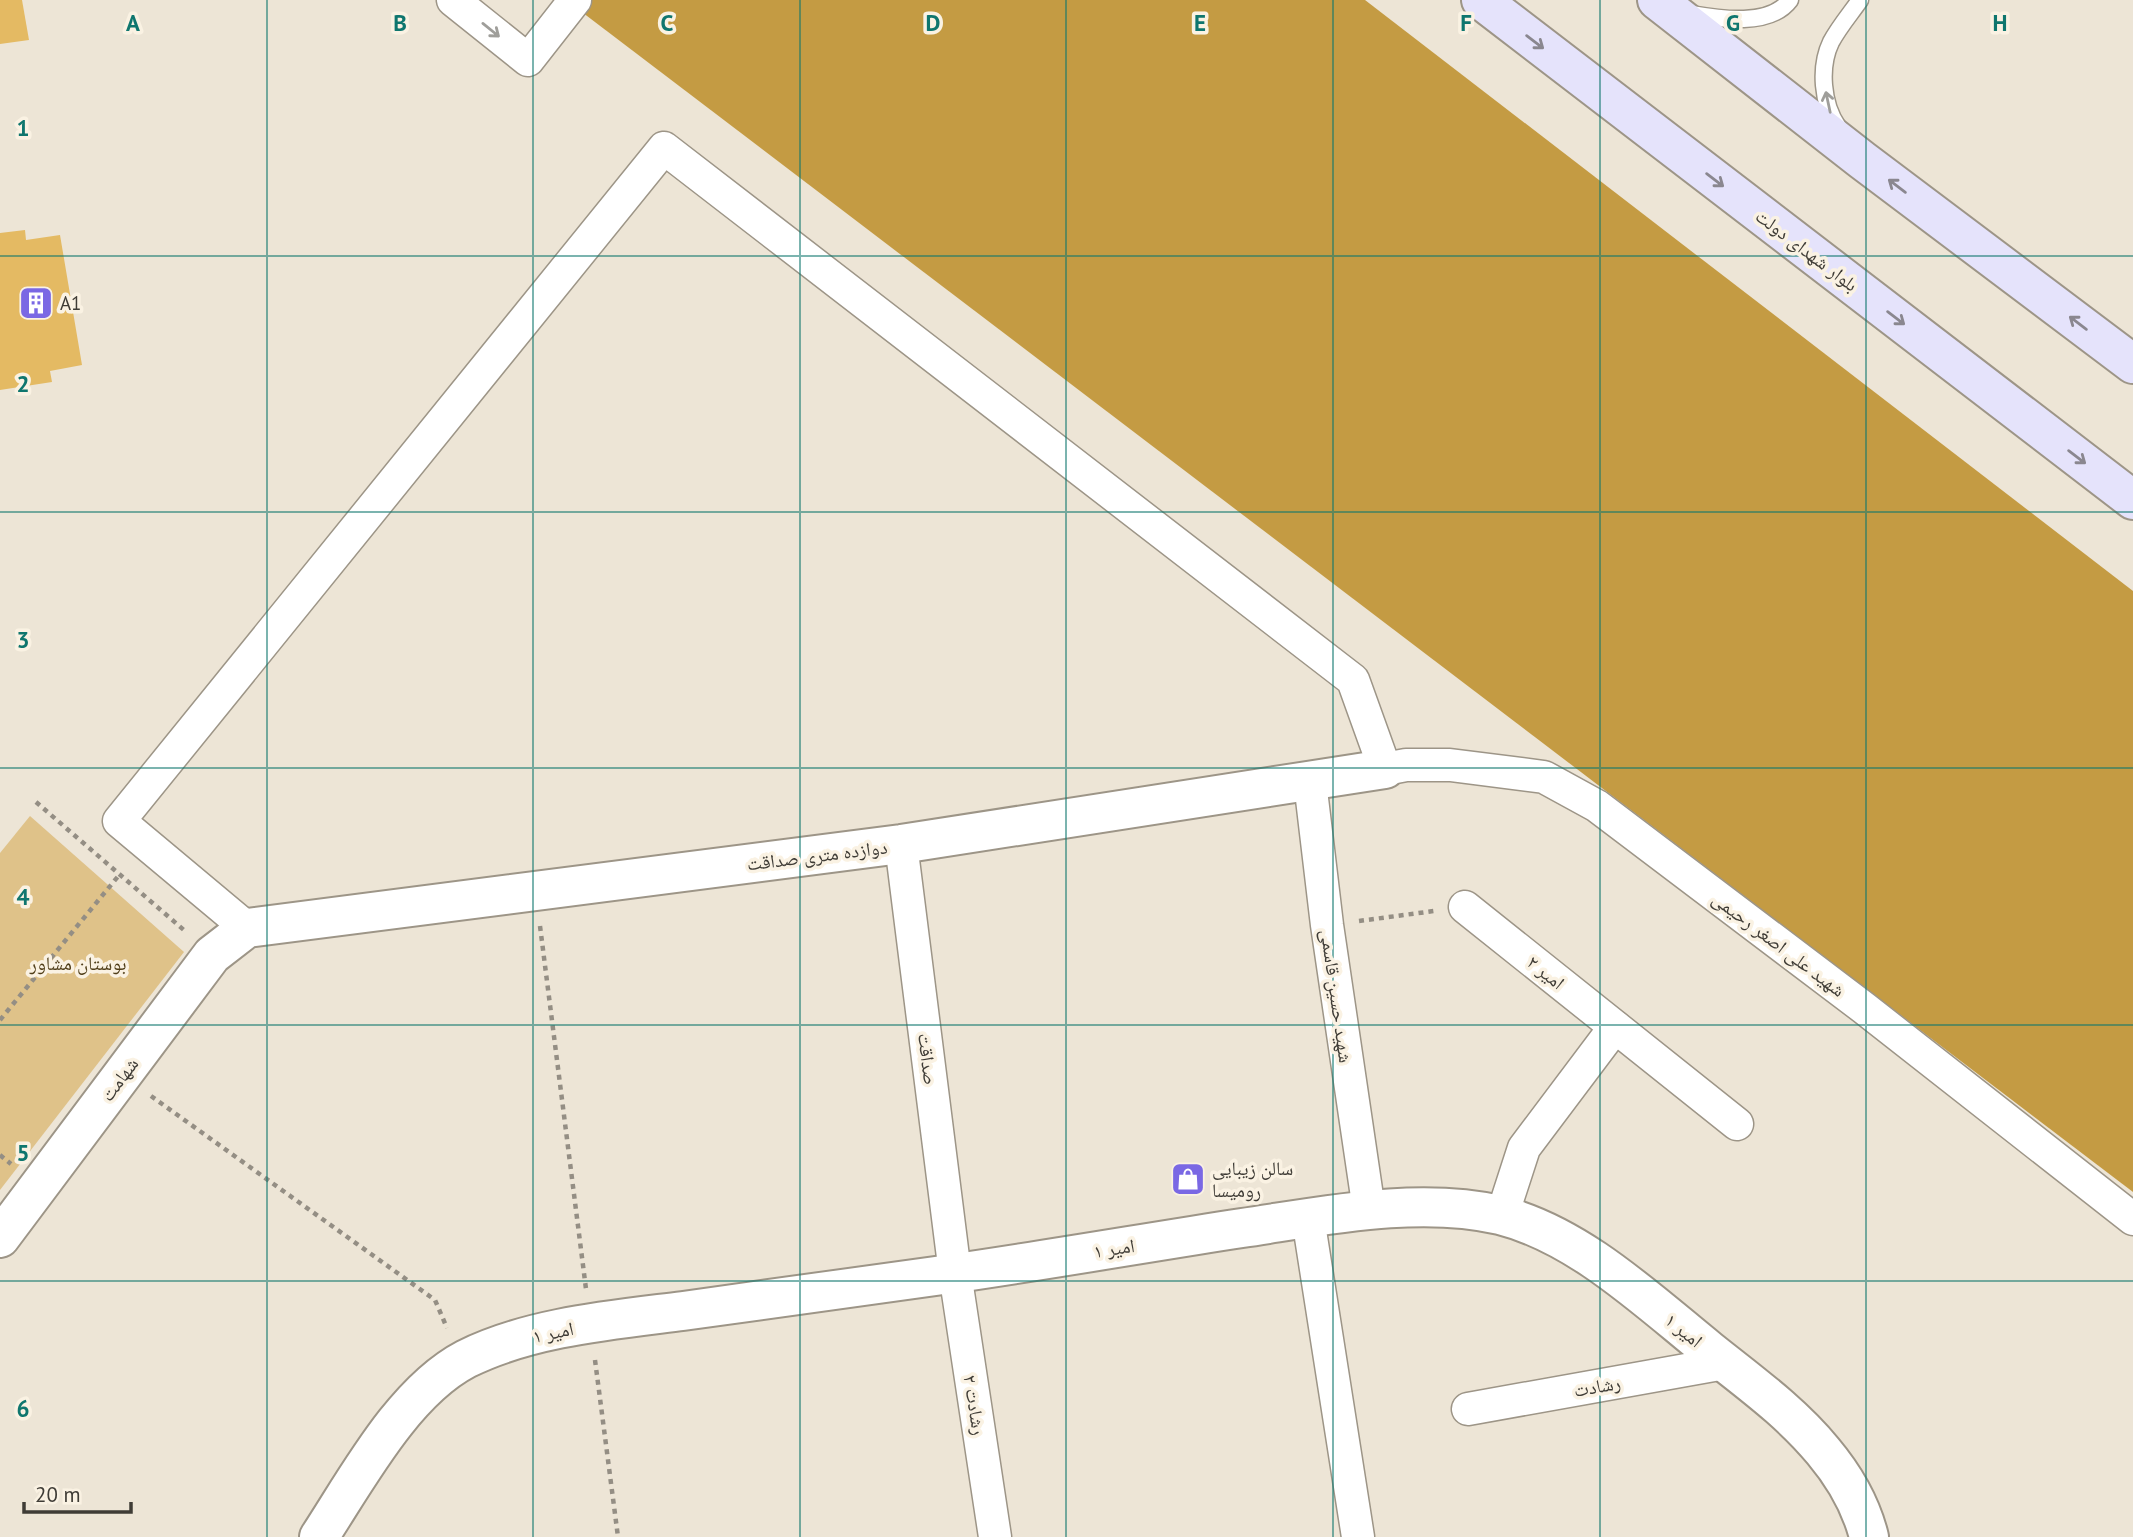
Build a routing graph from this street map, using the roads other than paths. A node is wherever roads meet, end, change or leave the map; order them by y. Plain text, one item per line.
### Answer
1 (453, 0) edge
2 (575, 0) edge
3 (1481, 0) edge
4 (1790, 0) edge
5 (1860, 0) edge
6 (1664, 6) edge
7 (1862, 160) junction
8 (2133, 364) edge
9 (2133, 500) edge
10 (1385, 769) junction
11 (1310, 782) junction
12 (901, 844) junction
13 (1465, 907) road end
14 (247, 928) junction
15 (1615, 1027) junction
16 (1737, 1124) dead end
17 (1369, 1210) junction
18 (1502, 1216) junction
19 (1308, 1218) junction
20 (2133, 1219) edge
21 (0, 1238) edge
22 (955, 1273) junction
23 (1725, 1363) junction
24 (1468, 1409) dead end
25 (319, 1537) edge
26 (995, 1537) edge
27 (1358, 1537) edge
28 (1869, 1537) edge

1 -> 2 street
3 -> 9 main road, بلوار شهدای دولت
4 - 6 lane
7 -> 5 lane
6 - 7 main road
8 -> 7 main road
10 - 11 street, دوازده متری صداقت
10 - 14 street
10 - 20 street, شهید علی اصغر رحیمی
11 - 12 street, دوازده متری صداقت
11 - 17 street, شهید حسین قاسمی
12 - 14 street, دوازده متری صداقت
12 - 22 street, صداقت
13 - 15 street, امیر ۲
14 - 21 street, شهامت
15 - 16 street, امیر ۲
15 - 18 street
17 - 18 street, امیر ۱
17 - 19 street, امیر ۱
18 - 23 street, امیر ۱
19 - 22 street, امیر ۱
19 - 27 street
22 - 25 street, امیر ۱
22 - 26 street, رشادت ۲
23 - 24 street, رشادت
23 - 28 street, امیر ۱

